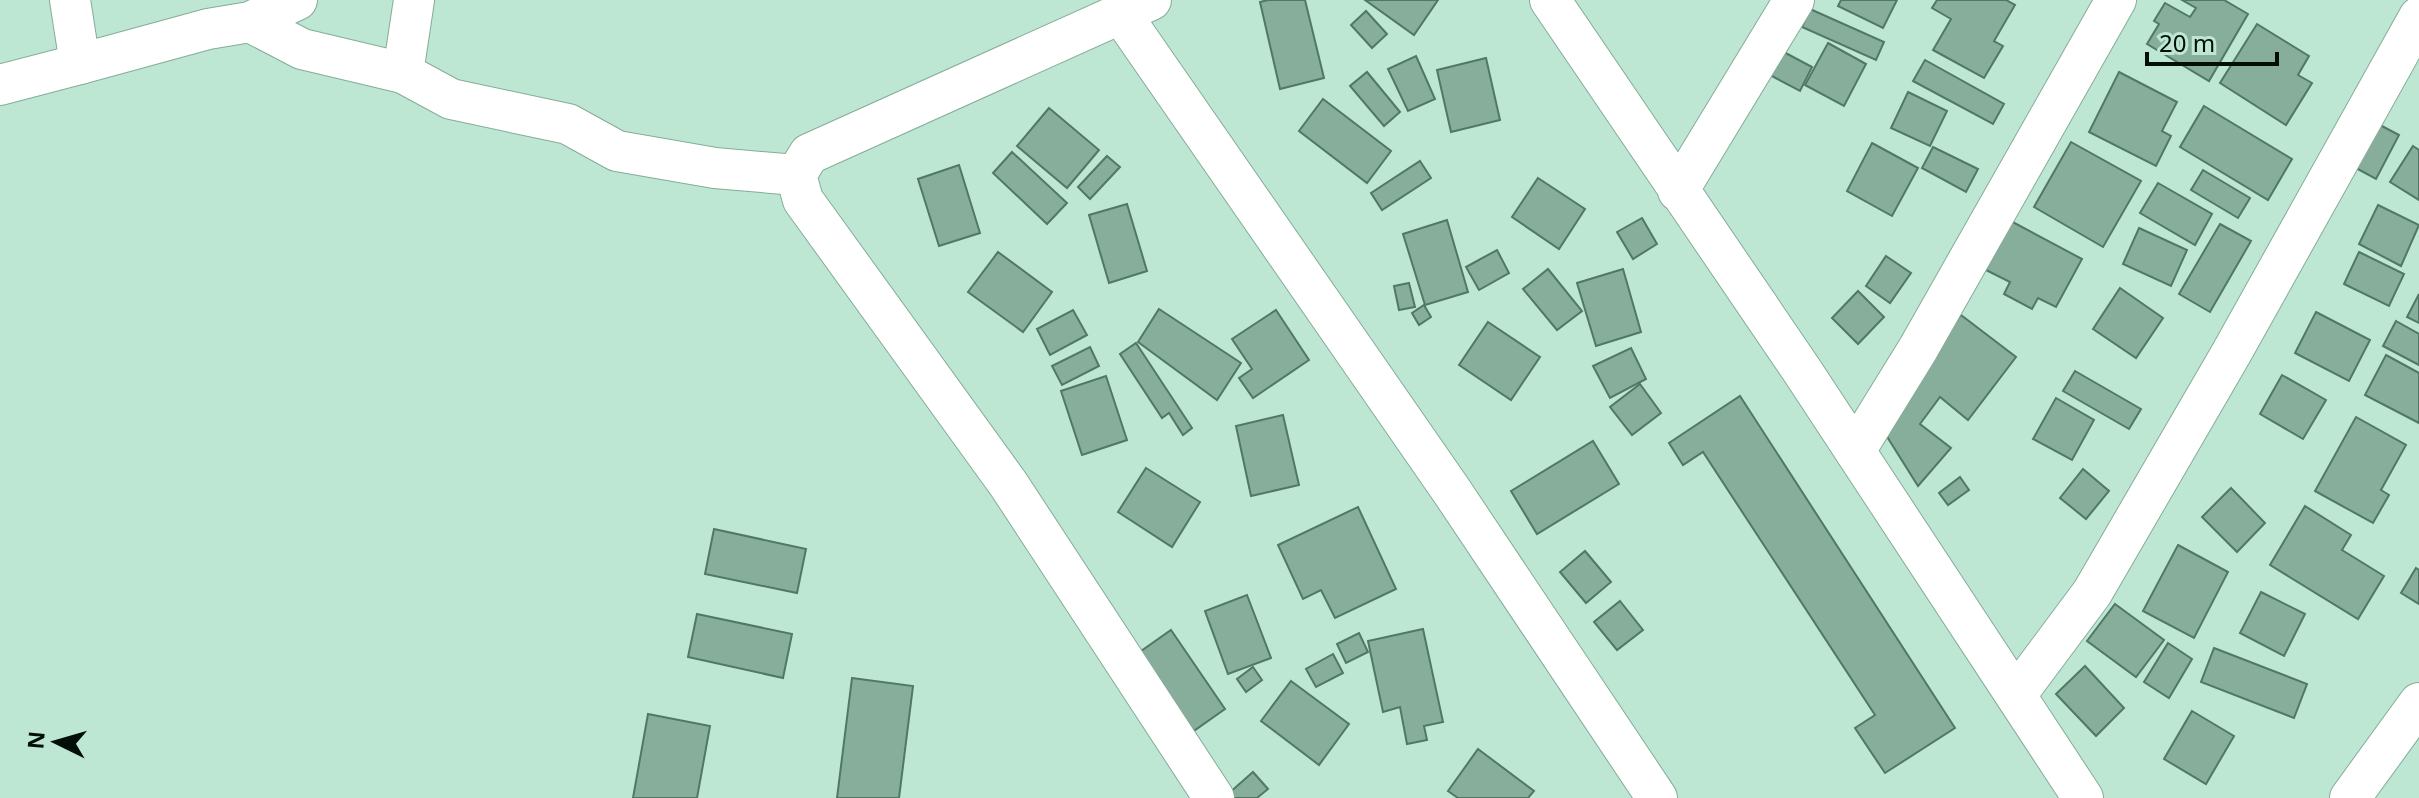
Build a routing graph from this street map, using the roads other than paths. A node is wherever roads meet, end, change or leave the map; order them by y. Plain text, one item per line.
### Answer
1 (70, 0) edge
2 (297, 0) edge
3 (414, 0) edge
4 (1550, 0) edge
5 (1794, 0) edge
6 (2116, 0) edge
7 (1136, 7) edge
8 (2419, 17) edge
9 (250, 22) junction
10 (80, 64) junction
11 (403, 73) junction
12 (0, 85) edge
13 (796, 175) junction
14 (1678, 191) junction
15 (1855, 451) junction
16 (2016, 695) junction
17 (2419, 703) edge
18 (2354, 797) edge
19 (1214, 798) edge
20 (1657, 798) edge
21 (2083, 798) edge

1 - 10 street
2 - 9 street
3 - 11 street
4 - 14 street
5 - 14 street
6 - 15 street
7 - 13 street
7 - 20 street
8 - 16 street
9 - 10 street
9 - 11 street
10 - 12 street
11 - 13 street
13 - 19 street
14 - 15 street
15 - 16 street
16 - 21 street
17 - 18 street

